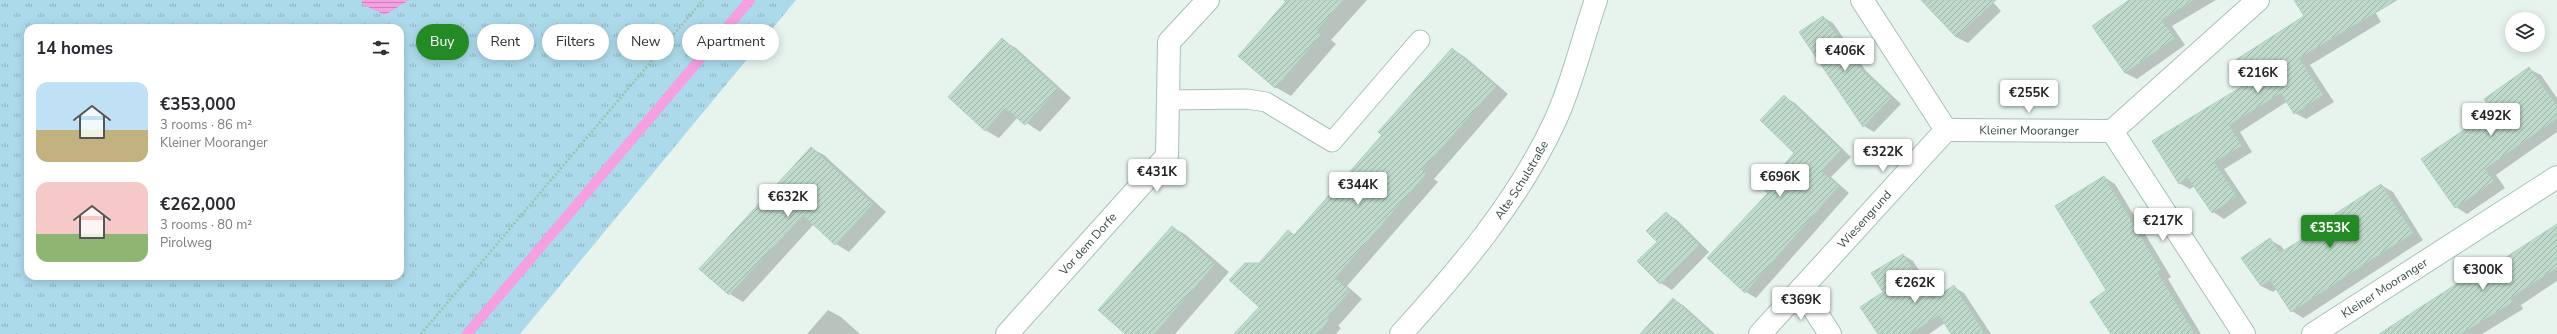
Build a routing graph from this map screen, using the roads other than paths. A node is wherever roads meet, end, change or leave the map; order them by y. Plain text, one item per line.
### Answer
1 (1208, 0) edge
2 (1596, 0) edge
3 (1862, 0) edge
4 (2258, 0) edge
5 (1420, 40) dead end
6 (1168, 100) junction
7 (1946, 130) junction
8 (2112, 131) junction
9 (2557, 176) edge
10 (1801, 289) junction
11 (1007, 334) edge
12 (1401, 334) edge
13 (1760, 334) edge
14 (1830, 334) edge
15 (2244, 334) edge
16 (2313, 334) edge

1 - 6 street, Vor dem Dorfe
2 - 12 street, Alte Schulstraße
3 - 7 street
4 - 8 street
5 - 6 lane
6 - 11 street, Vor dem Dorfe
7 - 8 street, Kleiner Mooranger
7 - 10 street, Wiesengrund
8 - 15 street
9 - 16 street, Kleiner Mooranger
10 - 13 street, Wiesengrund
10 - 14 street

